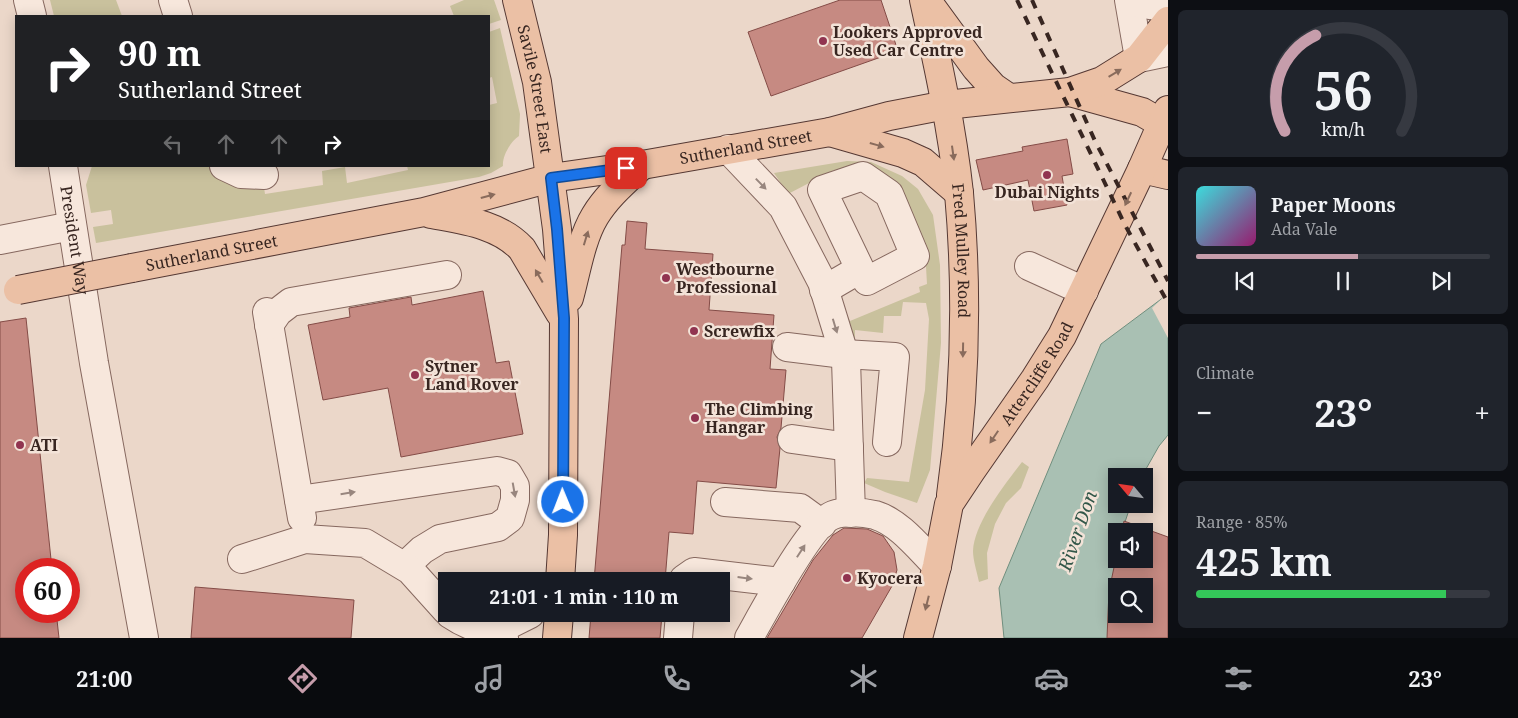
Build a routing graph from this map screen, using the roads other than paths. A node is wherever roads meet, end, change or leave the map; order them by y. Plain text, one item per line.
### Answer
1 (28, 0) edge
2 (173, 0) edge
3 (517, 0) edge
4 (925, 0) edge
5 (1130, 1) edge
6 (1168, 8) edge
7 (32, 15) edge
8 (178, 15) edge
9 (1168, 20) edge
10 (1168, 52) edge
11 (1139, 58) junction
12 (1070, 92) junction
13 (1009, 98) junction
14 (946, 105) junction
15 (1166, 120) edge
16 (830, 132) junction
17 (728, 149) junction
18 (642, 165) junction
19 (62, 167) edge
20 (226, 167) edge
21 (1155, 172) edge
22 (264, 175) dead end
23 (551, 178) junction
24 (959, 193) junction
25 (424, 212) junction
26 (72, 226) junction
27 (0, 240) edge
28 (1029, 266) dead end
29 (860, 269) dead end
30 (447, 275) dead end
31 (824, 290) junction
32 (9, 292) edge
33 (1084, 292) junction
34 (564, 318) junction
35 (787, 347) dead end
36 (844, 354) junction
37 (792, 439) dead end
38 (887, 442) dead end
39 (849, 447) junction
40 (299, 500) junction
41 (724, 502) dead end
42 (949, 504) junction
43 (852, 513) junction
44 (822, 524) junction
45 (305, 539) junction
46 (242, 560) dead end
47 (405, 566) junction
48 (936, 566) junction
49 (561, 572) edge
50 (730, 576) edge
51 (780, 582) junction
52 (438, 601) edge
53 (462, 622) edge
54 (519, 622) edge
55 (559, 622) edge
56 (679, 622) edge
57 (500, 635) edge
58 (144, 638) edge
59 (558, 638) edge
60 (678, 638) edge
61 (749, 638) edge
62 (918, 638) edge

1 - 7 street
2 - 8 street
3 - 23 main road, Savile Street East
4 - 13 main road
4 - 14 main road, Fred Mulley Road
5 - 6 street
5 - 11 street
9 - 11 main road, Sutherland Street
10 - 11 street, Sutherland Street
12 -> 11 main road, Sutherland Street
12 - 13 main road, Sutherland Street
12 - 15 main road, Sutherland Street
13 - 14 main road, Sutherland Street
14 - 16 main road, Sutherland Street
14 -> 24 main road, Fred Mulley Road
15 - 21 main road, Attercliffe Road
16 - 17 main road, Sutherland Street
16 -> 24 main road
17 - 18 main road, Sutherland Street
17 -> 31 street
18 - 23 main road, Sutherland Street
34 -> 18 main road
19 - 26 street, President Way
20 - 22 street
21 -> 33 main road, Attercliffe Road
25 -> 23 main road, Sutherland Street
23 - 34 main road, Savile Street East
24 -> 42 main road, Fred Mulley Road
25 - 32 main road, Sutherland Street, bridge
34 -> 25 main road, Sutherland Street
26 - 27 street
26 - 58 street, President Way
28 - 33 street
29 - 31 street
30 - 40 street
31 -> 36 street
33 -> 42 main road, Attercliffe Road
34 - 49 main road
35 - 36 street
36 - 38 street
36 - 39 street
37 - 39 street
39 - 43 street
40 - 45 street
40 -> 47 street
41 - 44 street
42 - 48 main road, Attercliffe Road
43 - 44 street
43 - 48 street
51 -> 44 street
45 - 46 street
45 - 47 street
47 - 52 street
48 -> 62 main road, Attercliffe Road
50 -> 51 street
51 - 61 street
53 - 57 street
54 - 57 street
55 - 59 main road
56 - 60 street

